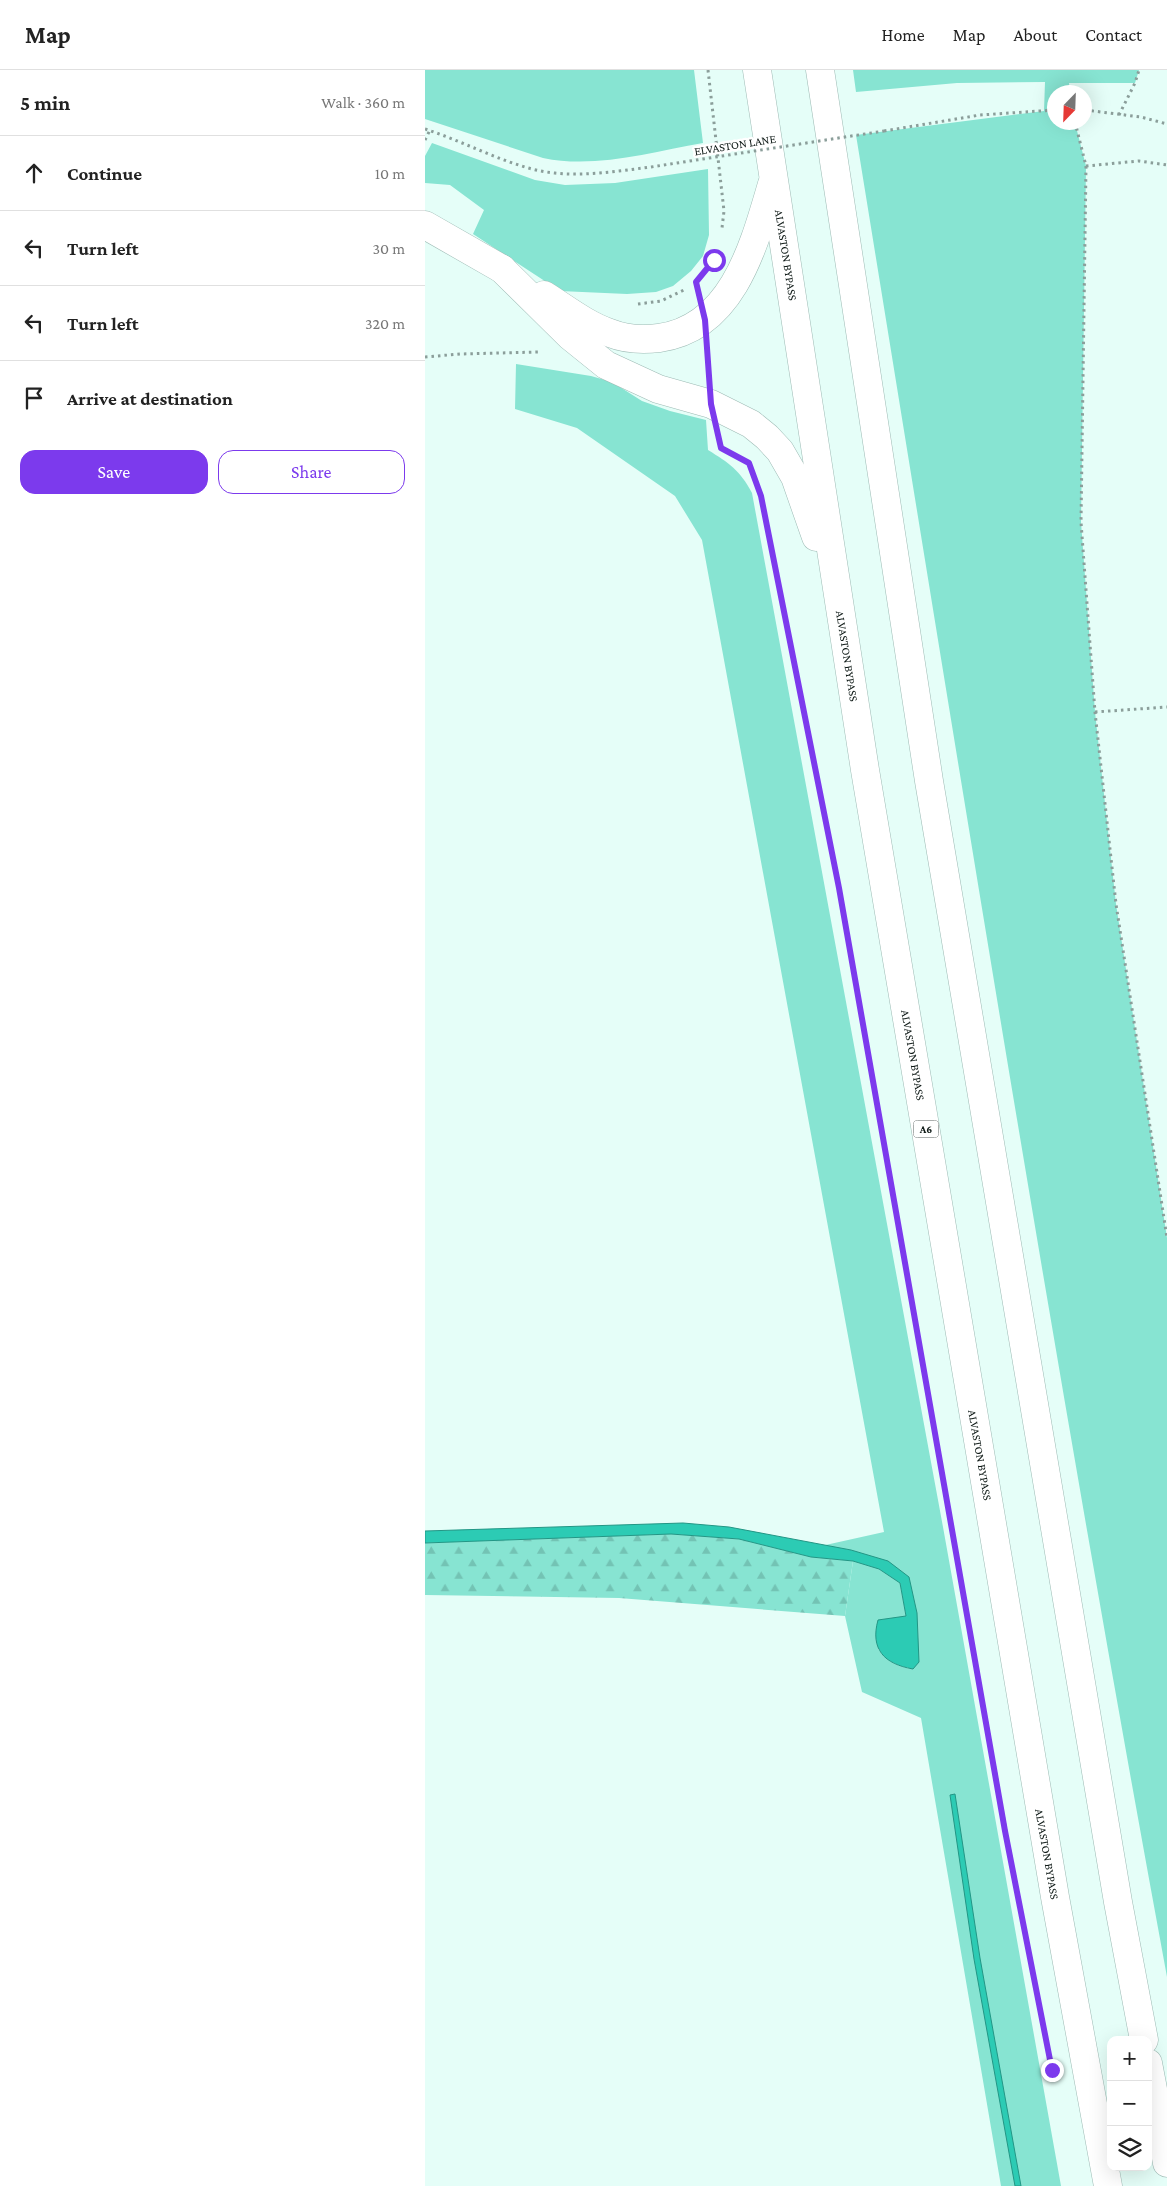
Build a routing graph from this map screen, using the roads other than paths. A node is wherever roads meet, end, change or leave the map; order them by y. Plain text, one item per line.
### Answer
1 (757, 70) edge
2 (820, 70) edge
3 (774, 178) junction
4 (425, 226) edge
5 (502, 269) junction
6 (837, 595) junction
7 (1143, 2036) edge
8 (1151, 2081) edge
9 (1167, 2163) edge
10 (1108, 2186) edge

1 - 3 main road, ALVASTON BYPASS / A6
2 - 7 main road
3 - 5 main road
3 - 6 main road, ALVASTON BYPASS / A6
4 - 5 main road
5 - 6 main road
6 - 10 main road, ALVASTON BYPASS / A6
8 - 9 main road

